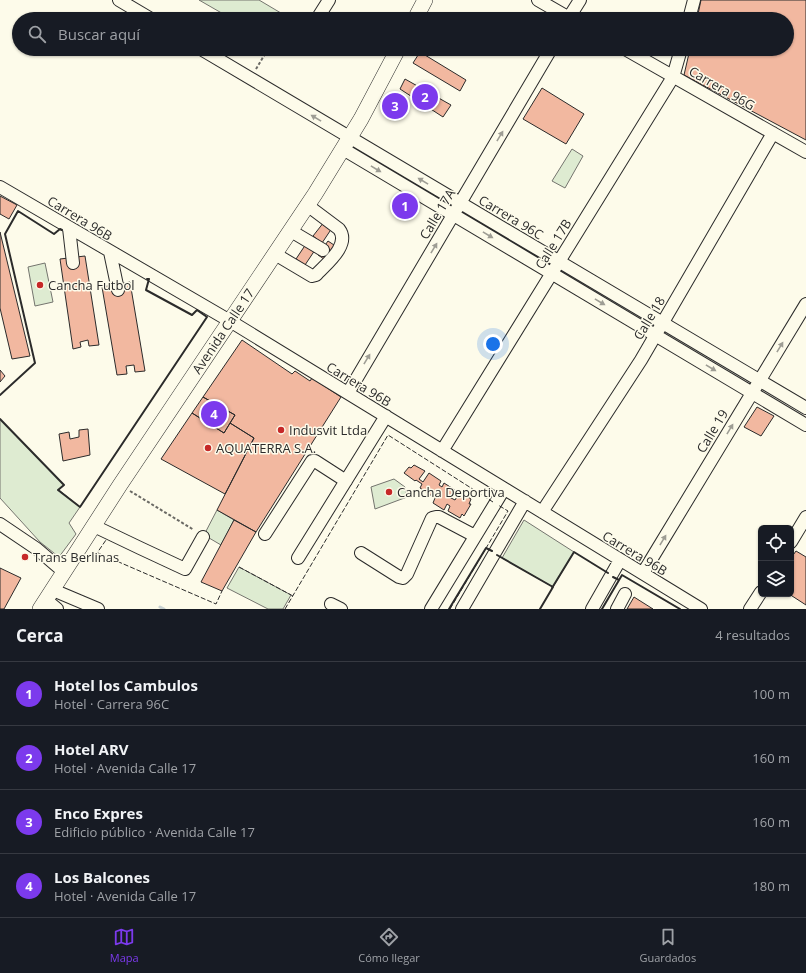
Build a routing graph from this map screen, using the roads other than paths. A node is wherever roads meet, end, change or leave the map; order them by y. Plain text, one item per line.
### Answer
1 (119, 0) edge
2 (329, 0) edge
3 (425, 0) edge
4 (538, 0) edge
5 (580, 0) edge
6 (694, 0) edge
7 (139, 12) edge
8 (321, 12) edge
9 (419, 12) edge
10 (558, 12) edge
11 (574, 12) edge
12 (691, 12) edge
13 (213, 56) edge
14 (394, 56) edge
15 (547, 56) edge
16 (636, 56) edge
17 (679, 56) edge
18 (673, 77) junction
19 (773, 133) junction
20 (346, 143) junction
21 (806, 152) edge
22 (0, 187) edge
23 (460, 203) junction
24 (308, 206) junction
25 (453, 214) junction
26 (69, 228) junction
27 (291, 231) junction
28 (110, 252) junction
29 (275, 254) junction
30 (329, 254) junction
31 (559, 262) junction
32 (73, 263) dead end
33 (552, 273) junction
34 (118, 290) dead end
35 (806, 304) edge
36 (230, 321) junction
37 (662, 323) junction
38 (655, 335) junction
39 (759, 380) junction
40 (348, 393) junction
41 (752, 393) junction
42 (806, 408) edge
43 (386, 416) junction
44 (806, 425) edge
45 (442, 451) junction
46 (346, 480) junction
47 (504, 489) junction
48 (525, 501) junction
49 (542, 512) junction
50 (806, 517) edge
51 (0, 524) edge
52 (94, 526) junction
53 (264, 534) dead end
54 (475, 536) junction
55 (203, 537) road end
56 (794, 537) edge
57 (360, 553) dead end
58 (298, 558) dead end
59 (620, 560) junction
60 (64, 572) junction
61 (642, 573) junction
62 (625, 594) dead end
63 (758, 597) edge
64 (49, 602) edge
65 (98, 609) edge
66 (431, 609) edge
67 (462, 609) edge
68 (592, 609) edge
69 (617, 609) edge
70 (701, 609) edge
71 (750, 609) edge

1 - 7 street
2 - 8 street
3 - 9 main road
4 - 10 street
5 - 11 street
6 - 12 street
20 -> 13 street, Carrera 96C
14 - 20 main road, Avenida Calle 17
23 -> 15 street, Calle 17A
16 - 18 street, Carrera 96G
17 - 18 street, Calle 17B
18 - 19 street, Carrera 96G
18 - 31 street, Calle 17B
19 - 21 street, Carrera 96G
19 - 37 street, Calle 18
23 -> 20 street, Carrera 96C
20 - 24 main road, Avenida Calle 17
20 -> 25 street, Carrera 96C
22 - 26 street, Carrera 96B
23 - 25 street, Calle 17A
23 - 31 street, Carrera 96C
24 - 27 main road, Avenida Calle 17
24 - 30 street
25 -> 33 street, Carrera 96C
40 -> 25 street, Calle 17A
26 - 28 street, Carrera 96B
26 - 32 street
27 - 29 main road, Avenida Calle 17
27 - 30 street
28 - 34 street
28 - 36 street, Carrera 96B
29 - 30 street
29 - 36 main road, Avenida Calle 17
31 - 33 street, Calle 17B
31 - 37 street, Carrera 96C
33 -> 38 street, Carrera 96C
33 - 45 street, Calle 17B
39 -> 35 street, Calle 19
36 - 40 street, Carrera 96B
36 - 52 main road, Avenida Calle 17
37 - 38 street, Calle 18
37 - 39 street, Carrera 96C
38 -> 41 street, Carrera 96C
38 - 49 street, Calle 18
39 - 41 street, Calle 19
39 - 42 street, Carrera 96C
40 - 43 street, Carrera 96B
41 - 44 street, Carrera 96C
61 -> 41 street, Calle 19
43 - 45 street, Carrera 96B
43 - 46 street
45 - 47 street, Carrera 96B
46 - 53 street
46 - 58 street
47 - 48 street, Carrera 96B
47 - 54 street
48 - 49 street, Carrera 96B
48 - 67 street
49 - 59 street, Carrera 96B
50 - 56 street
51 - 60 street
52 - 55 street
52 - 60 main road, Avenida Calle 17
54 - 57 street
54 - 66 street
59 - 61 street, Carrera 96B
59 - 68 street
60 - 64 main road, Avenida Calle 17
61 - 70 street, Carrera 96B
62 - 69 street
63 - 71 street
64 - 65 street

